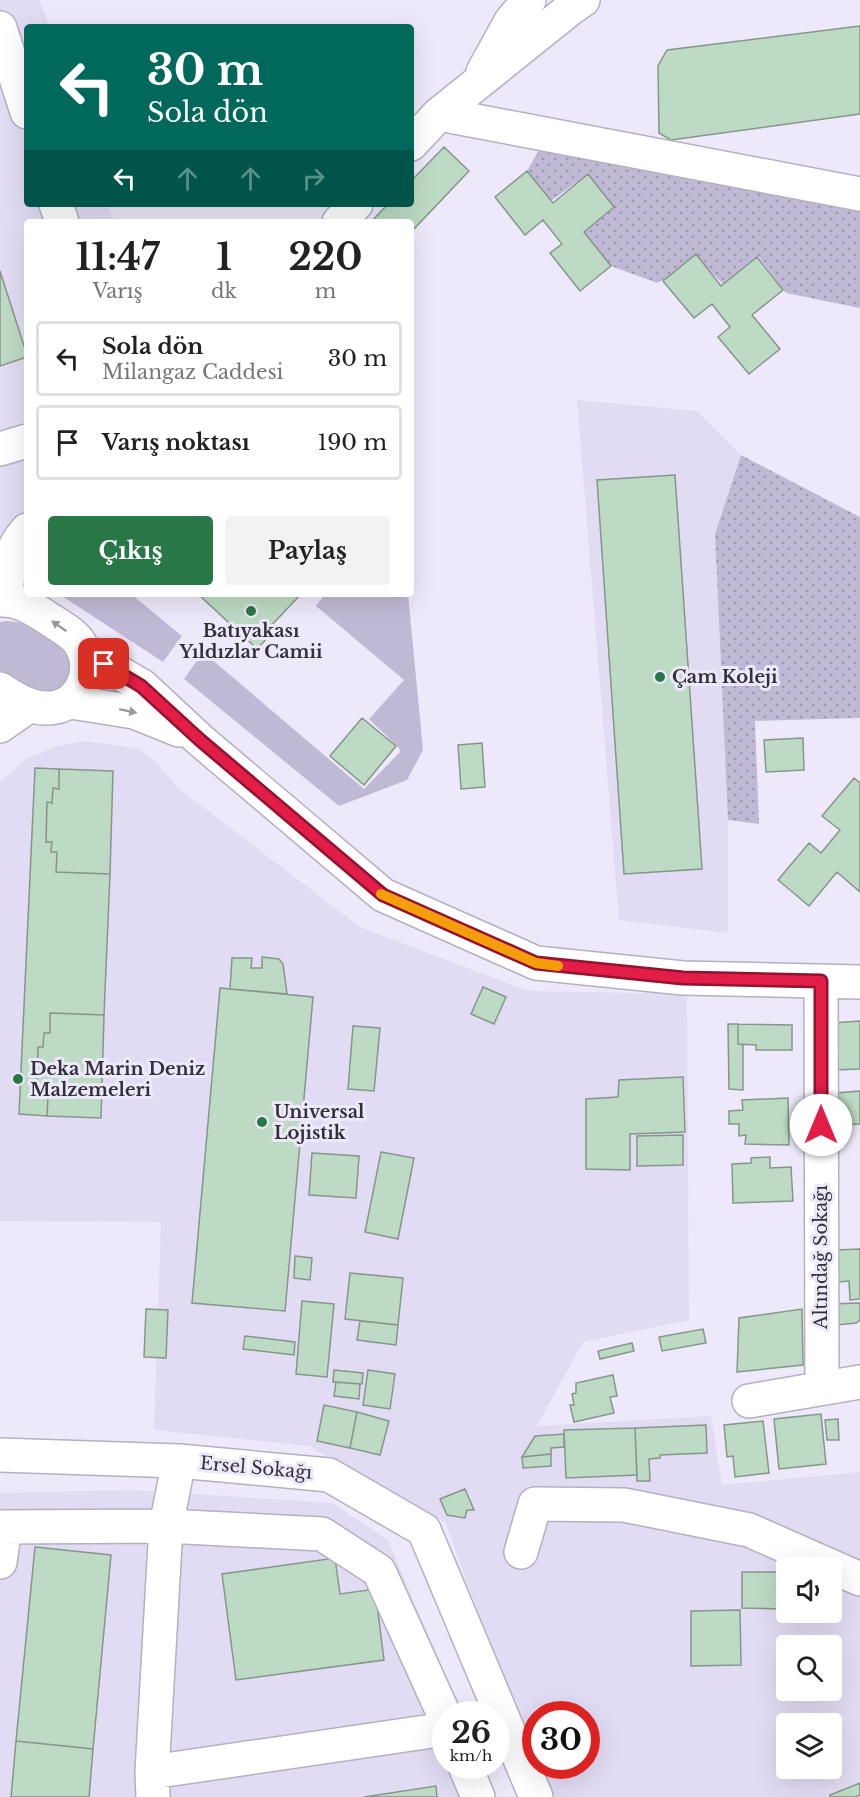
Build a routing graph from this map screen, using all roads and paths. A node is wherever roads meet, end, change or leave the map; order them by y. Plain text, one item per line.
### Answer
1 (528, 0) edge
2 (584, 0) edge
3 (0, 28) edge
4 (477, 84) junction
5 (24, 103) edge
6 (440, 114) junction
7 (414, 141) edge
8 (860, 194) edge
9 (353, 207) edge
10 (342, 219) edge
11 (24, 442) edge
12 (0, 449) edge
13 (24, 533) edge
14 (14, 598) edge
15 (84, 652) junction
16 (0, 689) edge
17 (71, 702) junction
18 (30, 705) junction
19 (0, 726) edge
20 (200, 740) junction
21 (821, 981) junction
22 (860, 982) edge
23 (860, 1382) edge
24 (822, 1388) junction
25 (749, 1401) dead end
26 (0, 1455) edge
27 (179, 1461) junction
28 (166, 1526) junction
29 (2, 1527) edge
30 (521, 1552) dead end
31 (0, 1562) edge
32 (860, 1578) edge
33 (438, 1701) edge
34 (432, 1732) edge
35 (470, 1779) edge
36 (153, 1785) edge
37 (478, 1797) edge
38 (536, 1797) edge

1 - 4 street
2 - 4 street
3 - 5 street
4 - 6 street
6 - 7 street
6 - 8 street
9 - 10 street
11 - 12 street
13 - 14 street
15 -> 14 street
15 - 17 street
15 - 20 street
16 - 18 street
17 - 18 street
17 -> 20 street
18 - 19 street
20 - 21 street
21 - 22 street
21 - 24 street, Altındağ Sokağı
23 - 24 street
24 - 25 street
26 - 27 street, Ersel Sokağı
27 - 28 street
27 - 38 street, Ersel Sokağı
28 - 29 street
28 - 33 street
28 - 36 street
29 - 31 street
30 - 32 street
34 - 36 street
35 - 37 street

